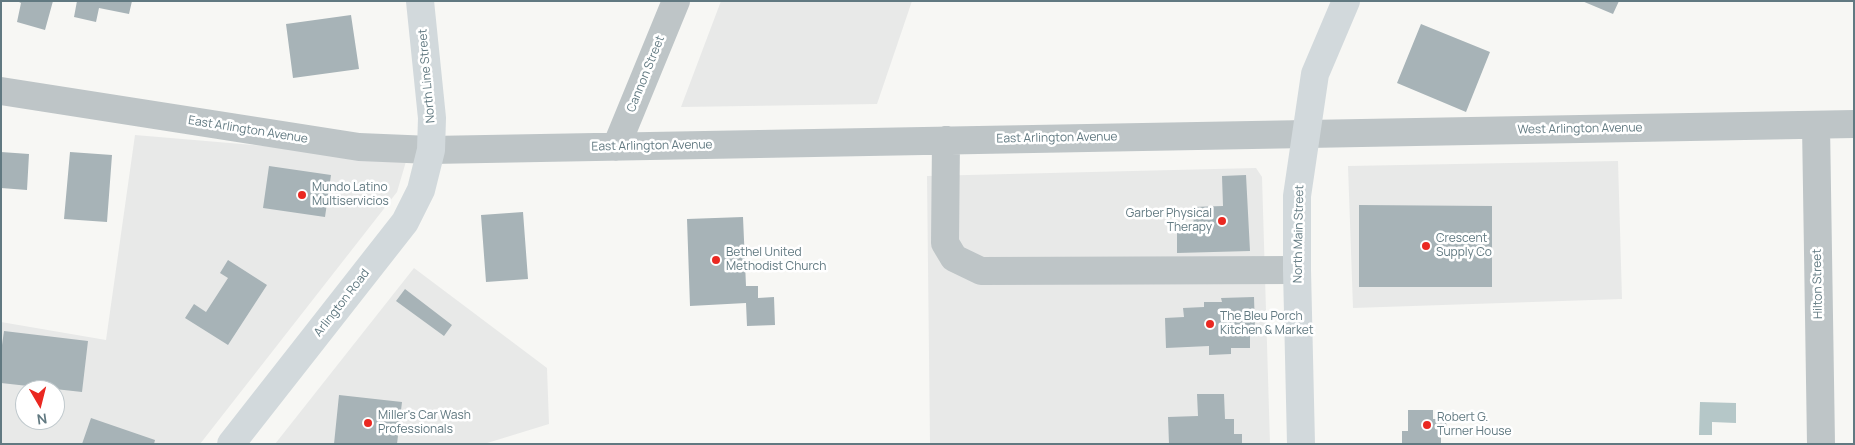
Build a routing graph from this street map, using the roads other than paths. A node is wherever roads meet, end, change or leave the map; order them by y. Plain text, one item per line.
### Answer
1 (420, 1) edge
2 (676, 1) edge
3 (1346, 1) edge
4 (1, 92) edge
5 (1854, 124) edge
6 (1816, 125) junction
7 (1306, 133) junction
8 (946, 140) junction
9 (616, 147) junction
10 (431, 150) junction
11 (1297, 270) junction
12 (232, 444) edge
13 (1301, 444) edge
14 (1821, 444) edge

1 - 10 main road, North Line Street
2 - 9 street, Cannon Street
3 - 7 main road, North Main Street
4 - 10 street, East Arlington Avenue
5 - 6 street, West Arlington Avenue
6 - 7 street, West Arlington Avenue
6 - 14 street, Hilton Street
7 - 8 street, East Arlington Avenue
7 - 11 main road, North Main Street
8 - 9 street, East Arlington Avenue
8 - 11 street
9 - 10 street, East Arlington Avenue
10 - 12 main road, Arlington Road
11 - 13 main road, North Main Street

